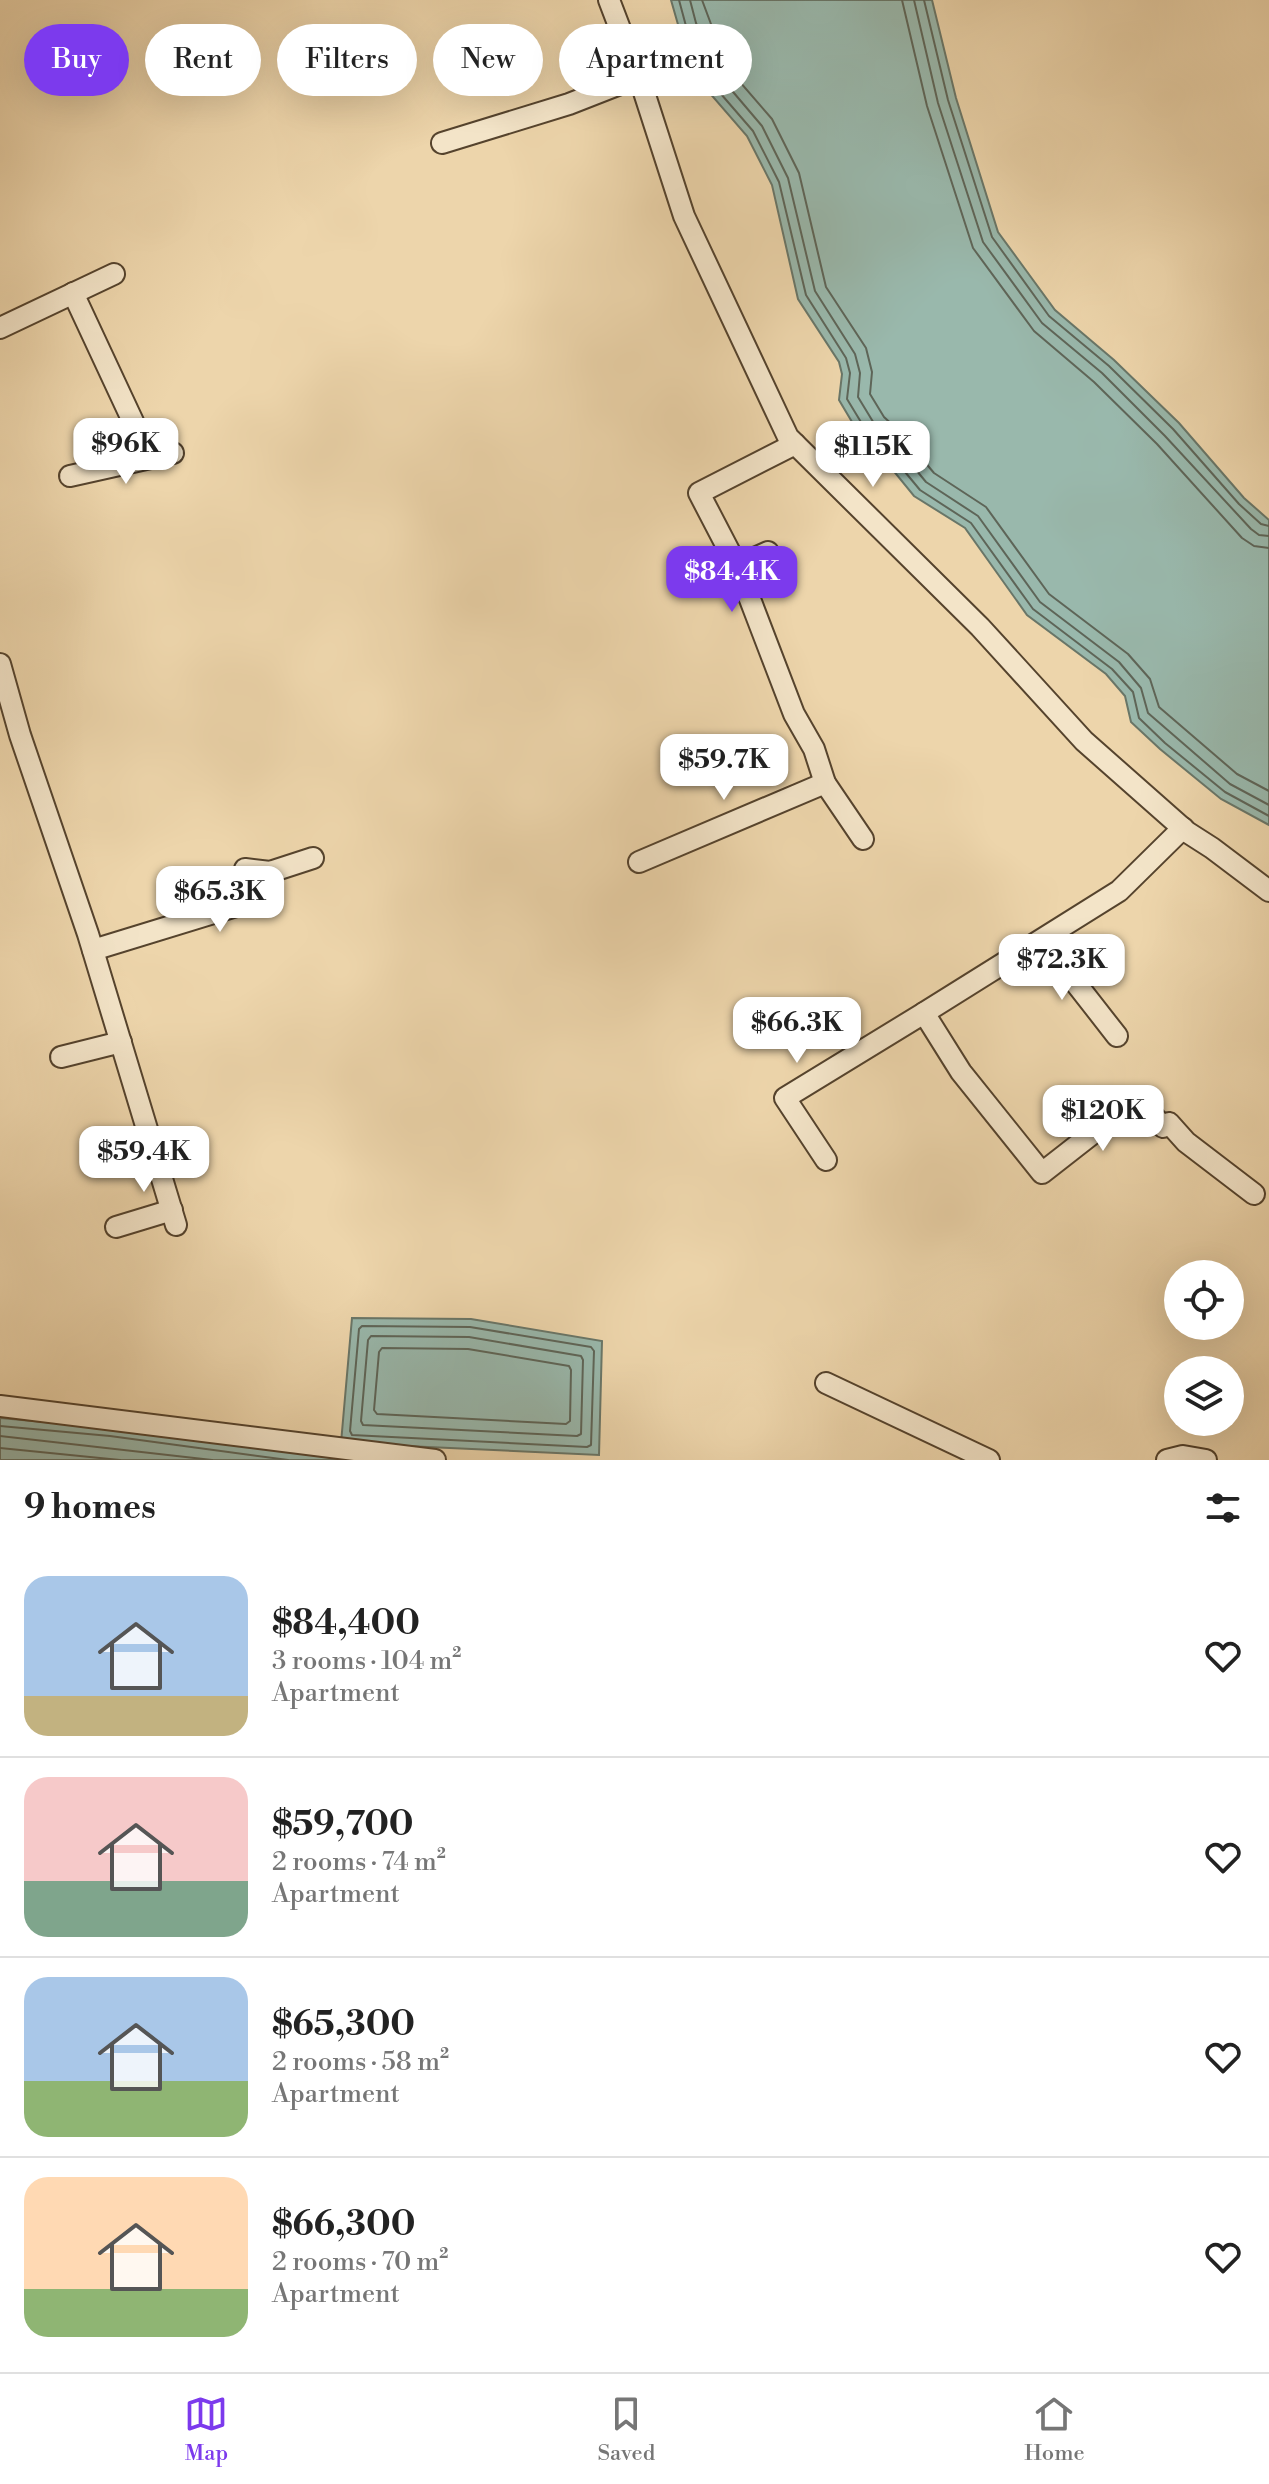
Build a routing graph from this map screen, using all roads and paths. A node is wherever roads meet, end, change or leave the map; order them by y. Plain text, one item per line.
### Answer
1 (609, 0) edge
2 (618, 24) edge
3 (589, 96) edge
4 (644, 96) edge
5 (442, 143) dead end
6 (114, 274) dead end
7 (73, 293) junction
8 (0, 328) edge
9 (795, 444) junction
10 (173, 453) dead end
11 (150, 458) junction
12 (70, 476) dead end
13 (768, 552) dead end
14 (737, 566) junction
15 (0, 664) edge
16 (20, 735) junction
17 (0, 743) edge
18 (825, 783) junction
19 (1183, 828) junction
20 (863, 839) dead end
21 (313, 858) dead end
22 (639, 862) dead end
23 (1269, 891) edge
24 (1042, 940) junction
25 (93, 950) junction
26 (924, 1013) junction
27 (1117, 1036) dead end
28 (121, 1042) junction
29 (61, 1057) dead end
30 (826, 1160) dead end
31 (1254, 1194) dead end
32 (116, 1227) dead end
33 (826, 1383) dead end
34 (0, 1406) edge
35 (435, 1460) edge
36 (989, 1460) edge
37 (1167, 1460) edge
38 (1206, 1460) edge

1 - 2 street
3 - 5 street
4 - 9 street
6 - 7 street
7 - 8 street
7 - 11 street
9 - 14 street
9 - 19 street
10 - 11 street
11 - 12 street
13 - 14 street
14 - 18 street
15 - 16 street
16 - 17 street
16 - 25 street
18 - 20 street
18 - 22 street
19 - 23 street
19 - 24 street
21 - 25 street
24 - 26 street
24 - 27 street
25 - 28 street
26 - 30 street
26 - 31 street
28 - 29 street
28 - 32 street
33 - 36 street
34 - 35 street
37 - 38 street

